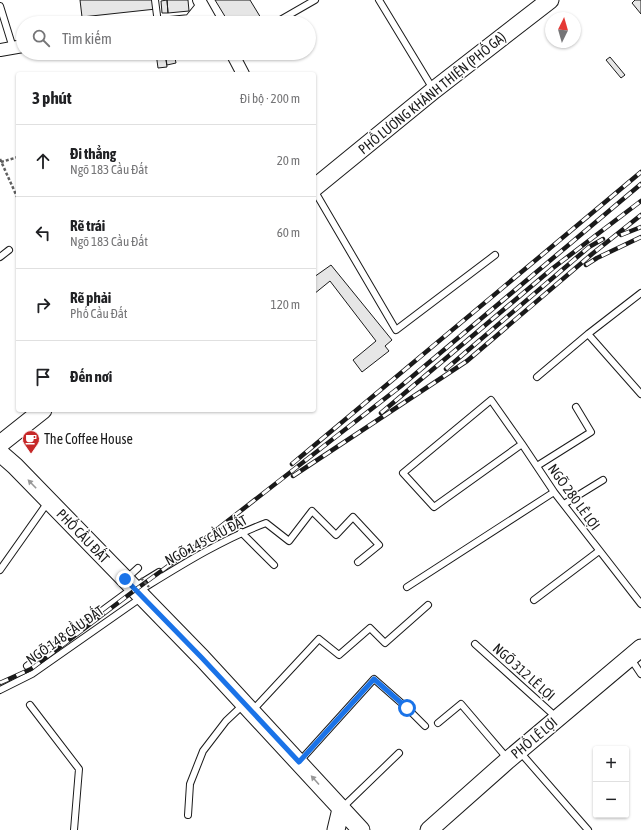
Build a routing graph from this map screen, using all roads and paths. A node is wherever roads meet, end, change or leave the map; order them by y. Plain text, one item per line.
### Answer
1 (156, 0) edge
2 (315, 0) edge
3 (379, 0) edge
4 (550, 0) edge
5 (201, 3) edge
6 (0, 6) edge
7 (157, 16) edge
8 (193, 16) edge
9 (208, 16) edge
10 (287, 16) edge
11 (16, 42) edge
12 (16, 47) edge
13 (0, 50) edge
14 (236, 60) edge
15 (242, 72) edge
16 (434, 90) junction
17 (16, 157) edge
18 (1, 161) edge
19 (316, 187) edge
20 (316, 192) edge
21 (16, 195) edge
22 (9, 250) dead end
23 (495, 255) dead end
24 (0, 257) edge
25 (641, 293) edge
26 (588, 334) junction
27 (537, 377) dead end
28 (641, 394) edge
29 (576, 407) dead end
30 (40, 412) edge
31 (0, 444) edge
32 (522, 444) junction
33 (0, 453) edge
34 (537, 466) junction
35 (603, 480) dead end
36 (554, 492) junction
37 (48, 501) junction
38 (564, 504) junction
39 (241, 532) junction
40 (599, 551) junction
41 (358, 562) dead end
42 (274, 565) dead end
43 (138, 568) dead end
44 (0, 570) edge
45 (159, 572) dead end
46 (138, 586) junction
47 (407, 587) dead end
48 (534, 600) dead end
49 (641, 604) edge
50 (428, 605) dead end
51 (475, 644) dead end
52 (635, 653) edge
53 (27, 666) dead end
54 (641, 674) edge
55 (0, 690) edge
56 (30, 705) dead end
57 (248, 707) junction
58 (557, 718) junction
59 (438, 723) dead end
60 (425, 726) dead end
61 (399, 753) dead end
62 (514, 755) junction
63 (299, 762) junction
64 (341, 809) junction
65 (188, 815) dead end
66 (74, 830) edge
67 (336, 830) edge
68 (361, 830) edge
69 (429, 830) edge
70 (588, 830) edge

1 - 7 lane
2 - 10 lane
3 - 16 lane
4 - 16 main road, PHỐ LƯƠNG KHÁNH THIỆN (PHỐ GA)
5 - 8 street
5 - 9 street
6 - 11 lane
12 - 13 street
14 - 15 street
16 - 19 main road, PHỐ LƯƠNG KHÁNH THIỆN (PHỐ GA)
17 - 18 path
18 - 21 path
20 - 23 lane
22 - 24 lane
25 - 26 lane
26 - 27 lane
26 - 28 lane
29 - 34 lane
30 - 31 main road
32 - 32 lane, NGÕ 280 LÊ LỢI
32 - 34 lane, NGÕ 280 LÊ LỢI
37 -> 33 main road, PHỐ CẦU ĐẤT
34 - 36 lane, NGÕ 280 LÊ LỢI
35 - 38 lane
36 - 38 lane, NGÕ 280 LÊ LỢI
36 - 47 lane
37 - 44 lane
37 - 46 main road, PHỐ CẦU ĐẤT
38 - 40 lane, NGÕ 280 LÊ LỢI
39 - 41 lane, NGÕ 145 CẦU ĐẤT
39 - 42 lane
39 - 46 lane, NGÕ 145 CẦU ĐẤT
40 - 48 lane
40 - 49 lane, NGÕ 280 LÊ LỢI
43 - 46 lane
45 - 46 lane
46 - 53 lane
46 - 55 lane, NGÕ 148 CẦU ĐẤT
46 - 57 main road, PHỐ CẦU ĐẤT
50 - 57 lane
51 - 58 lane, NGÕ 312 LÊ LỢI
52 - 54 lane
52 - 58 main road, PHỐ LÊ LỢI
56 - 66 lane
57 - 63 main road, PHỐ CẦU ĐẤT
57 - 65 lane
58 - 62 main road, PHỐ LÊ LỢI
59 - 62 lane
60 - 63 lane
61 - 64 lane
62 - 69 main road, PHỐ LÊ LỢI
62 - 70 lane
64 -> 63 main road, PHỐ CẦU ĐẤT
64 - 67 main road
64 - 68 main road, PHỐ CẦU ĐẤT

